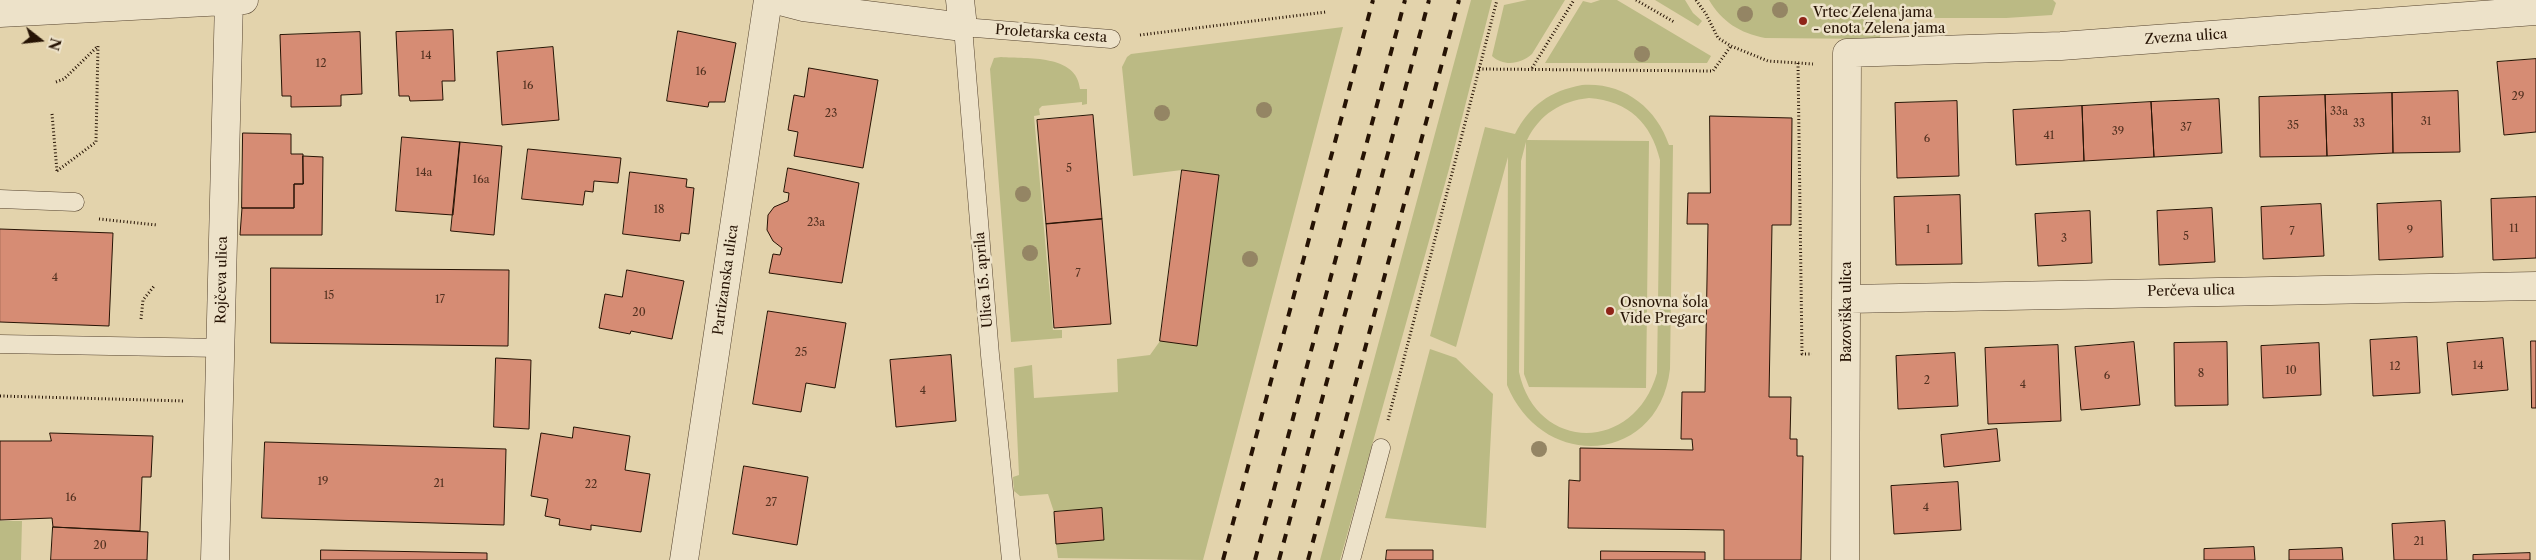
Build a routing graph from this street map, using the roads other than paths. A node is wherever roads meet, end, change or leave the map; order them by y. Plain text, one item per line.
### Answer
1 (229, 0) edge
2 (244, 0) edge
3 (768, 0) edge
4 (776, 0) edge
5 (960, 0) edge
6 (2536, 11) edge
7 (0, 12) edge
8 (963, 27) junction
9 (1111, 39) road end
10 (1847, 65) joint
11 (0, 199) edge
12 (75, 202) road end
13 (2536, 286) edge
14 (1846, 299) junction
15 (0, 344) edge
16 (220, 348) junction
17 (1381, 448) road end
18 (215, 560) edge
19 (684, 560) edge
20 (1011, 560) edge
21 (1352, 560) edge
22 (1845, 560) edge

1 - 2 street
1 - 7 street
1 - 16 street, Rojčeva ulica
3 - 19 street, Partizanska ulica
4 - 8 street, Proletarska cesta
5 - 8 street, Ulica 15. aprila
6 - 10 street, Zvezna ulica
8 - 9 lane, Proletarska cesta
8 - 20 lane, Ulica 15. aprila
10 - 14 street, Bazoviška ulica
11 - 12 lane
13 - 14 street, Perčeva ulica
14 - 22 street, Bazoviška ulica
15 - 16 lane
16 - 18 street, Rojčeva ulica
17 - 21 lane

